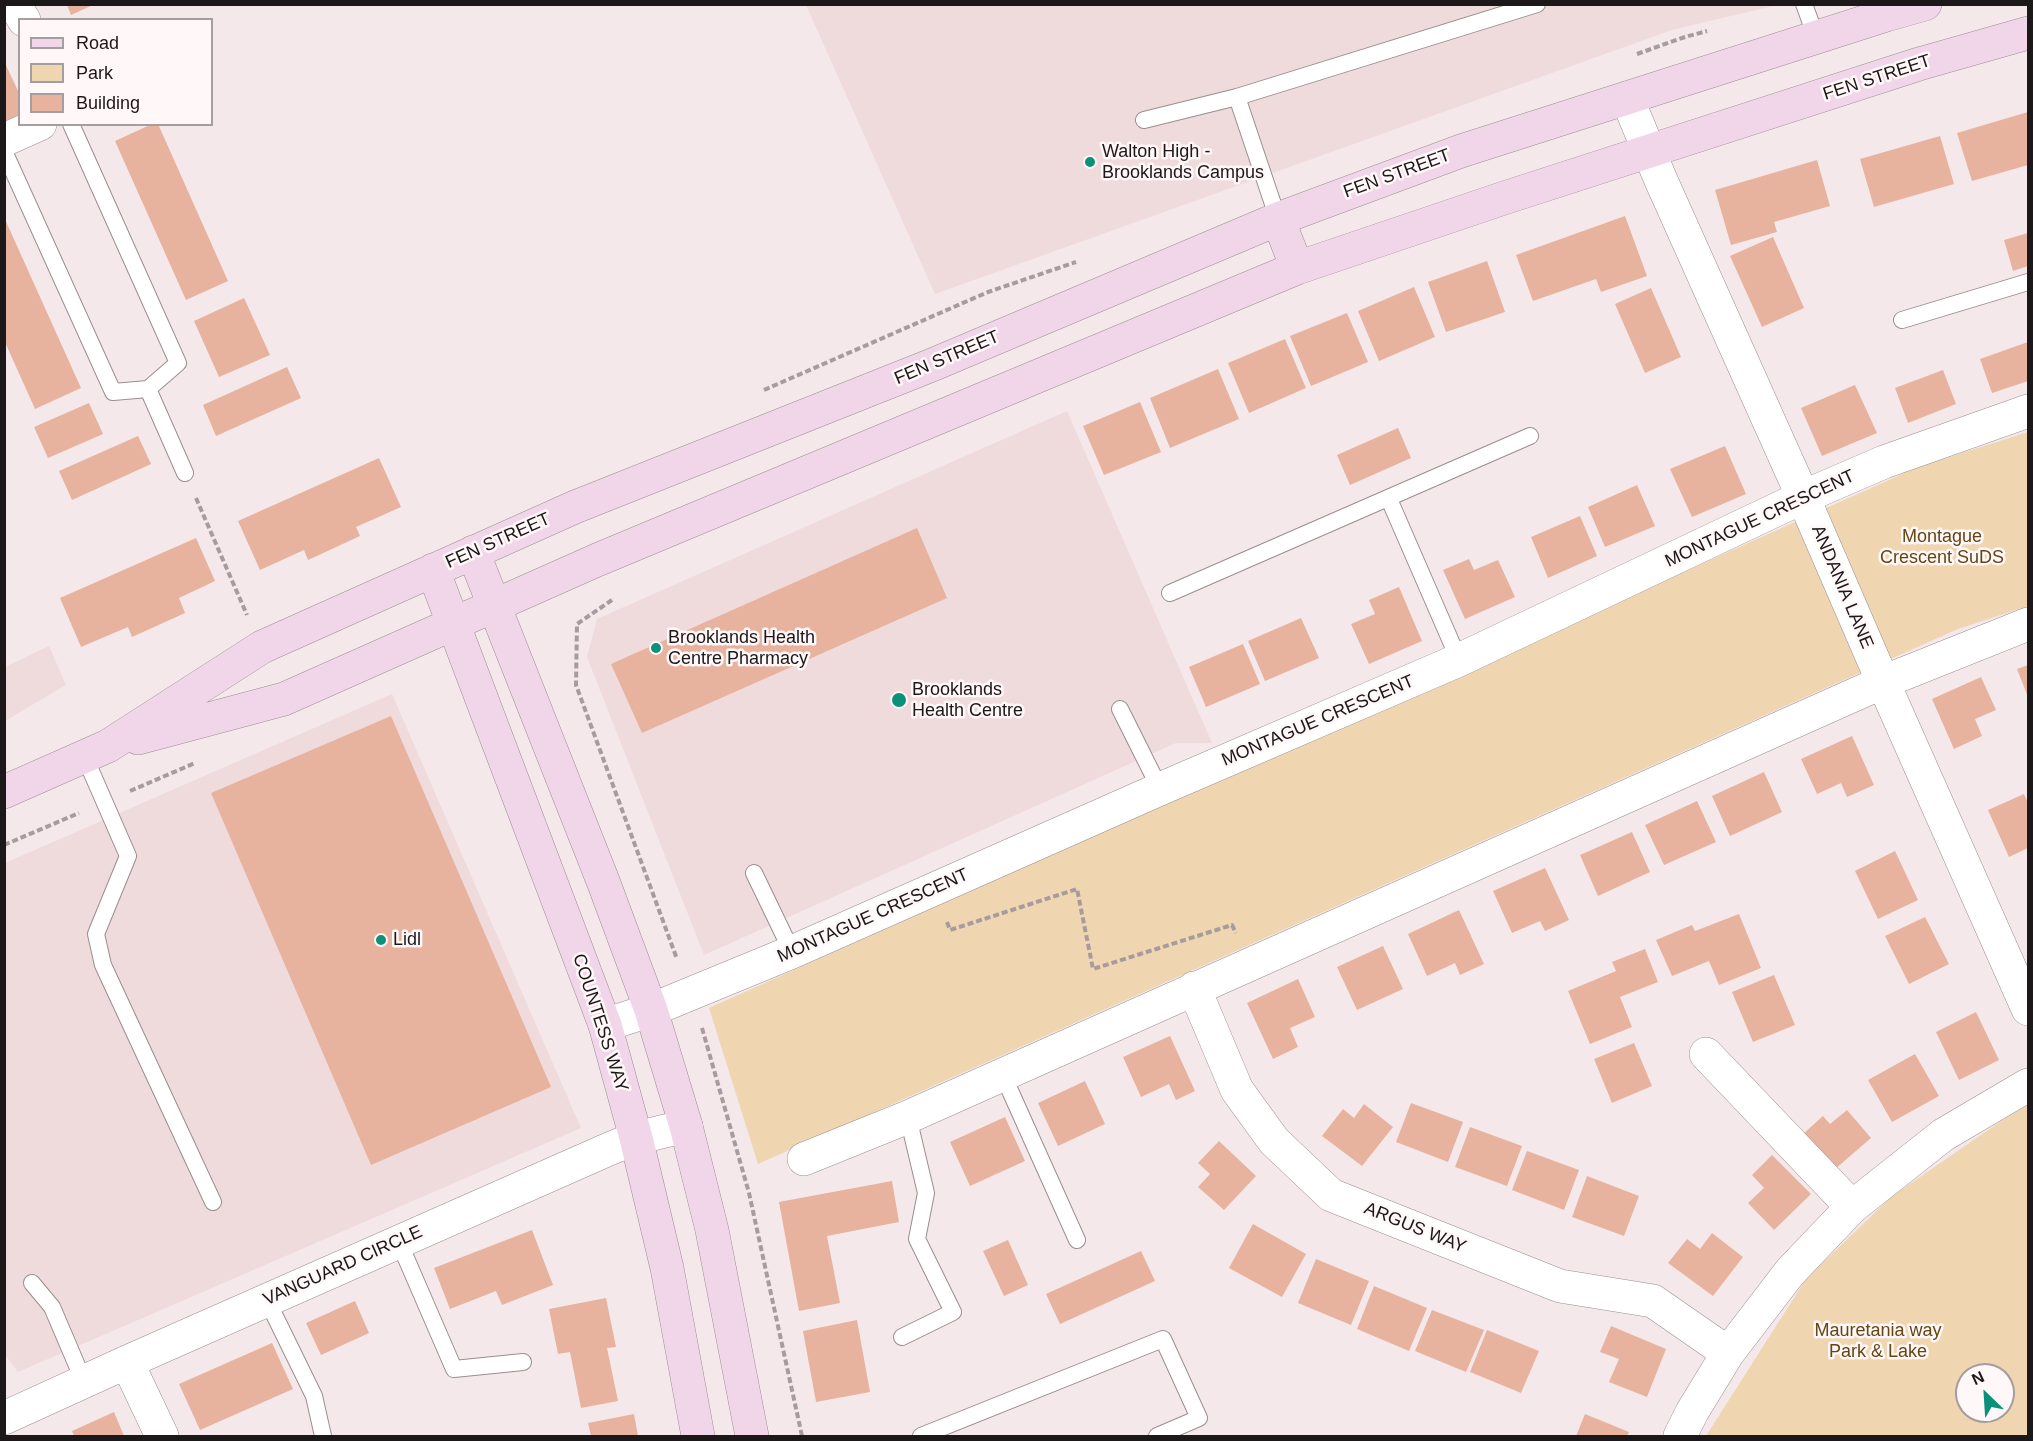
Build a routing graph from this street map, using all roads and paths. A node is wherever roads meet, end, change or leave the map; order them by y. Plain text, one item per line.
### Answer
1 (14, 4) edge
2 (1537, 4) edge
3 (1804, 4) edge
4 (1925, 4) edge
5 (23, 18) edge
6 (2028, 33) edge
7 (1816, 38) junction
8 (1237, 97) junction
9 (1627, 98) junction
10 (1144, 120) dead end
11 (36, 126) edge
12 (72, 126) edge
13 (4, 140) edge
14 (4, 151) edge
15 (1648, 151) junction
16 (1278, 219) junction
17 (1297, 268) junction
18 (2028, 282) edge
19 (1902, 320) dead end
20 (148, 389) junction
21 (2028, 411) edge
22 (1530, 436) dead end
23 (185, 473) joint
24 (1803, 497) junction
25 (1389, 499) junction
26 (473, 552) junction
27 (433, 570) junction
28 (1170, 593) dead end
29 (495, 606) junction
30 (454, 622) junction
31 (2028, 624) edge
32 (262, 647) junction
33 (1459, 660) junction
34 (1883, 682) junction
35 (1120, 709) dead end
36 (96, 750) junction
37 (196, 762) dead end
38 (1160, 789) junction
39 (4, 792) edge
40 (104, 802) junction
41 (4, 845) edge
42 (754, 873) dead end
43 (1077, 889) dead end
44 (792, 952) junction
45 (1251, 963) junction
46 (1194, 988) junction
47 (2028, 1009) edge
48 (651, 1010) junction
49 (605, 1025) junction
50 (1706, 1054) dead end
51 (1003, 1075) junction
52 (2028, 1085) edge
53 (908, 1117) junction
54 (686, 1126) junction
55 (636, 1138) junction
56 (804, 1159) dead end
57 (213, 1202) dead end
58 (1852, 1207) junction
59 (1077, 1240) dead end
60 (399, 1242) junction
61 (32, 1283) dead end
62 (267, 1300) junction
63 (902, 1337) dead end
64 (1728, 1353) junction
65 (127, 1362) junction
66 (523, 1362) dead end
67 (84, 1382) junction
68 (4, 1418) edge
69 (162, 1437) edge
70 (323, 1437) edge
71 (698, 1437) edge
72 (753, 1437) edge
73 (921, 1437) edge
74 (1157, 1437) edge
75 (1680, 1437) edge

1 - 5 street
2 - 8 lane
3 - 7 lane
4 - 7 street, FEN STREET
6 - 15 street, FEN STREET
7 - 9 street, FEN STREET
8 - 10 lane
8 - 16 lane
9 - 15 street, ANDANIA LANE
9 - 16 street, FEN STREET
11 - 13 street
12 - 20 lane
14 - 20 lane
15 - 17 street, FEN STREET
15 - 24 street, ANDANIA LANE
16 - 17 street
16 - 26 street, FEN STREET
17 - 29 street, FEN STREET
18 - 19 lane
20 - 23 lane
21 - 24 street, MONTAGUE CRESCENT
22 - 25 lane
23 - 32 path
24 - 33 street, MONTAGUE CRESCENT
24 - 34 street, ANDANIA LANE
25 - 28 lane
25 - 33 lane
26 - 27 street, FEN STREET
26 - 29 street
27 - 30 street, COUNTESS WAY
27 - 32 street, FEN STREET
29 - 30 street, FEN STREET
29 - 48 street
30 - 36 street, FEN STREET
30 - 49 street, COUNTESS WAY
31 - 34 street
32 - 36 street, FEN STREET
33 - 38 street, MONTAGUE CRESCENT
34 - 45 street
34 - 47 street, ANDANIA LANE
35 - 38 lane
36 - 39 street, FEN STREET
36 - 40 lane
37 - 40 path
38 - 44 street, MONTAGUE CRESCENT
40 - 41 path
40 - 57 lane
42 - 44 lane
43 - 45 path
44 - 48 street, MONTAGUE CRESCENT
45 - 46 street
46 - 51 street
46 - 64 street, ARGUS WAY
48 - 49 street, MONTAGUE CRESCENT
48 - 54 street
49 - 55 street, COUNTESS WAY
50 - 58 street
51 - 53 street
51 - 59 lane
52 - 58 street
53 - 56 street
53 - 63 lane
54 - 55 street, VANGUARD CIRCLE
54 - 72 street
55 - 60 street, VANGUARD CIRCLE
55 - 71 street, COUNTESS WAY
58 - 64 street
60 - 62 street, VANGUARD CIRCLE
60 - 66 lane
61 - 67 lane
62 - 65 street, VANGUARD CIRCLE
62 - 70 lane
64 - 75 street
65 - 67 street, VANGUARD CIRCLE
65 - 69 street
67 - 68 street, VANGUARD CIRCLE
73 - 74 lane

